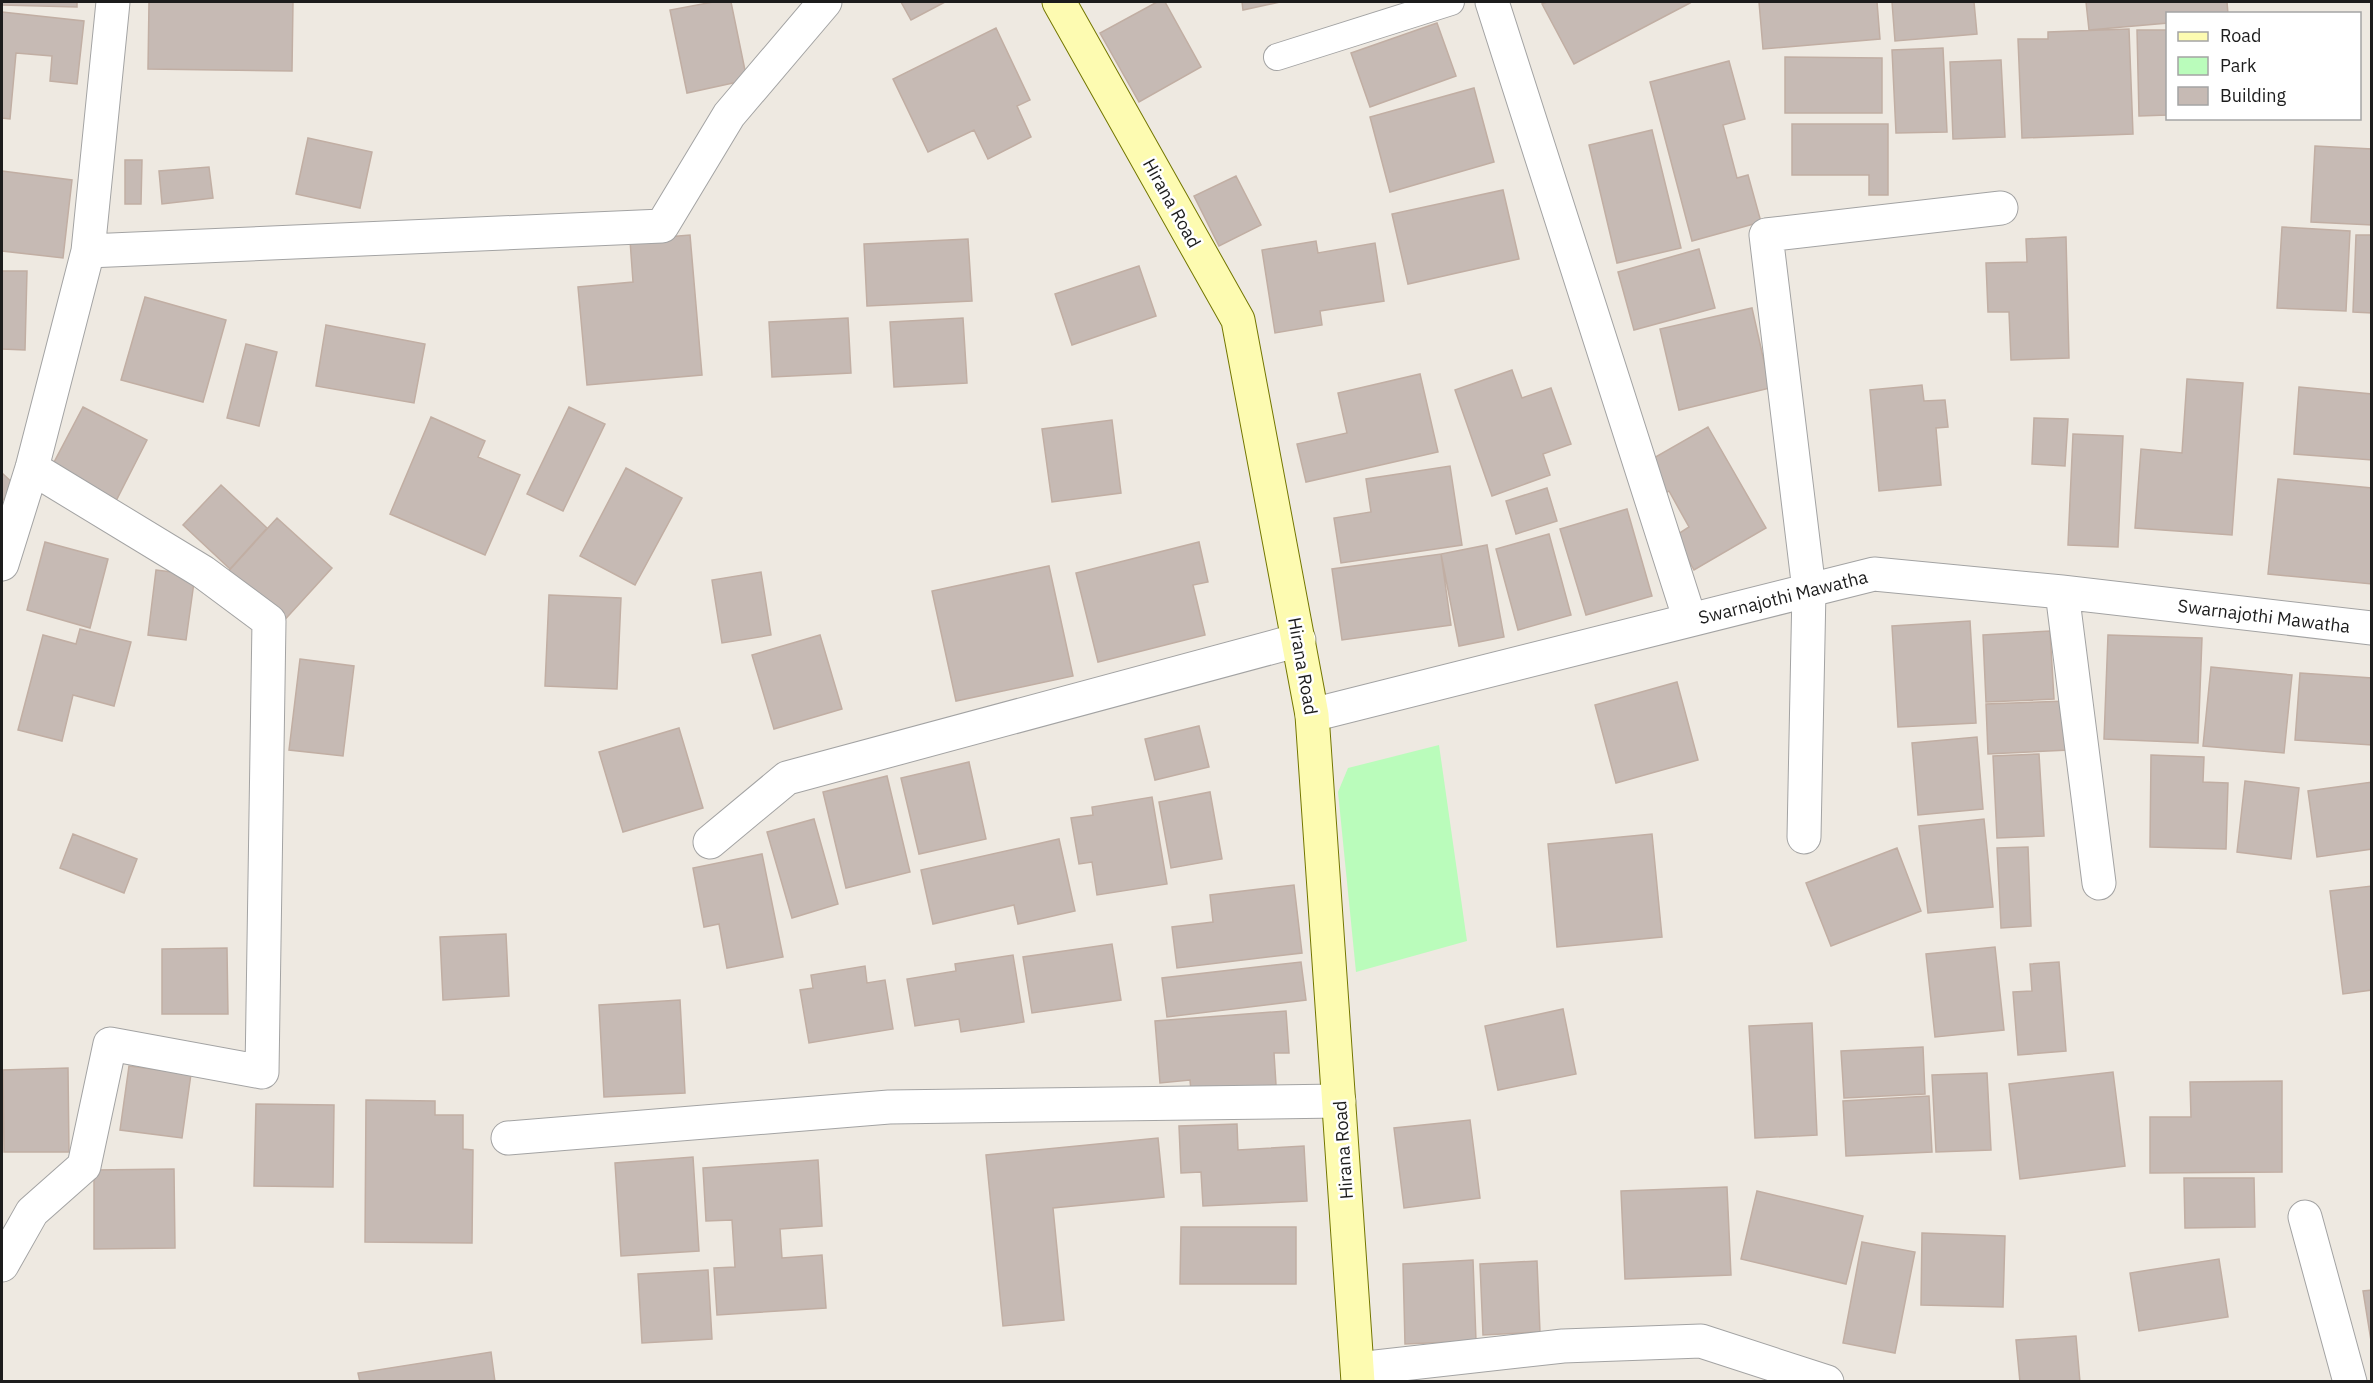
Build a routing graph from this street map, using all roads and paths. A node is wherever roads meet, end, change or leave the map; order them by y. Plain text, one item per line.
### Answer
1 (113, 2) edge
2 (825, 2) edge
3 (1059, 2) edge
4 (1450, 2) edge
5 (1492, 2) edge
6 (1277, 57) dead end
7 (2001, 208) dead end
8 (88, 251) junction
9 (32, 468) junction
10 (2, 564) edge
11 (1809, 590) junction
12 (2062, 592) junction
13 (1690, 620) junction
14 (2372, 628) edge
15 (1299, 640) junction
16 (1312, 715) junction
17 (1804, 837) dead end
18 (710, 842) dead end
19 (2099, 883) dead end
20 (1339, 1101) junction
21 (508, 1138) dead end
22 (2305, 1217) dead end
23 (2, 1265) edge
24 (1358, 1375) edge
25 (1827, 1382) edge
26 (2350, 1382) edge

1 - 8 street
2 - 8 street
3 - 15 street, Hirana Road
4 - 6 lane
5 - 13 street
7 - 11 street
8 - 9 street
9 - 10 street
9 - 23 street
11 - 12 street, Swarnajothi Mawatha
11 - 13 street, Swarnajothi Mawatha
11 - 17 street
12 - 14 street, Swarnajothi Mawatha
12 - 19 street
13 - 16 street, Swarnajothi Mawatha
15 - 16 street, Hirana Road
15 - 18 street
16 - 20 street, Hirana Road
20 - 21 street
20 - 24 street, Hirana Road
22 - 26 street
24 - 25 street

